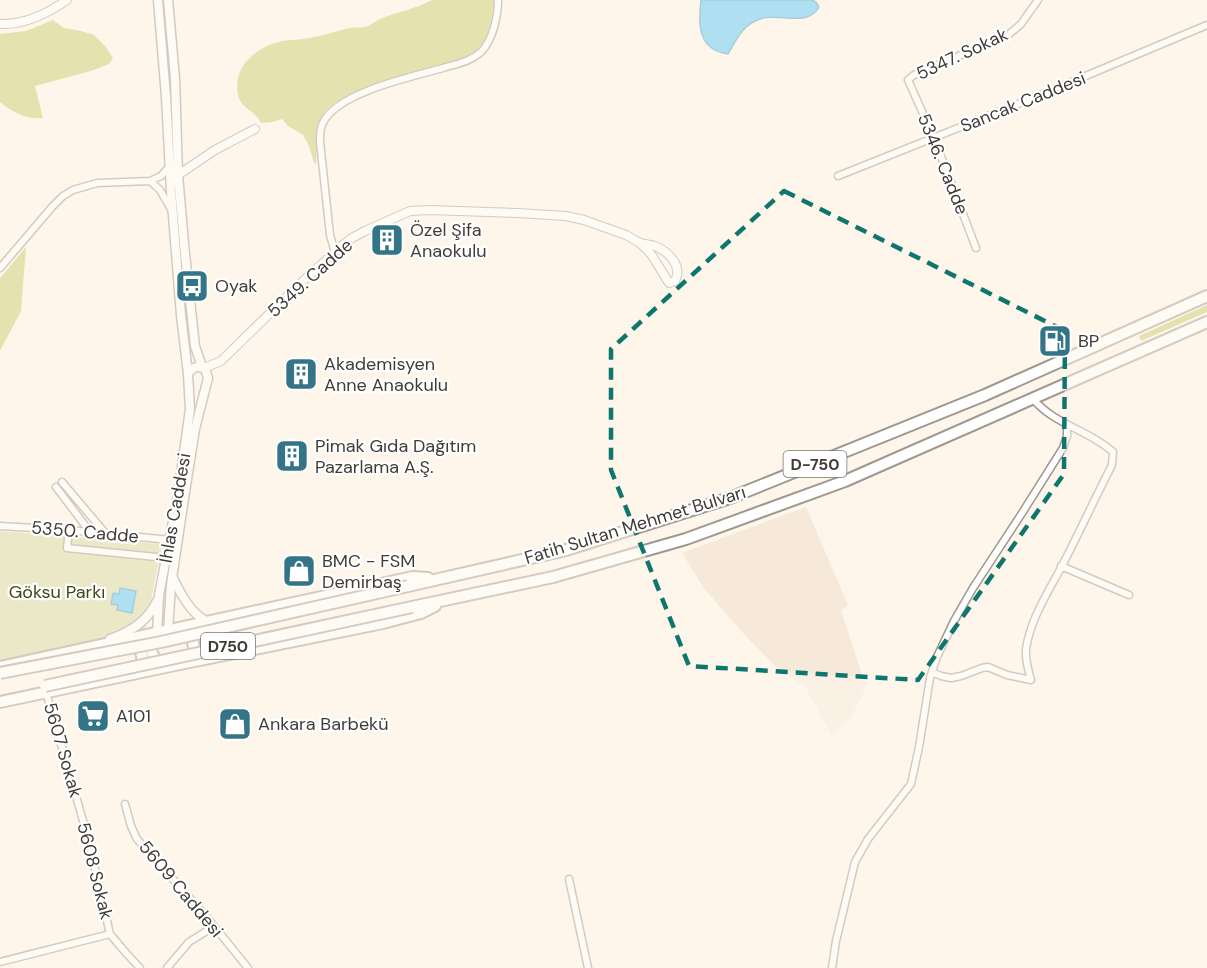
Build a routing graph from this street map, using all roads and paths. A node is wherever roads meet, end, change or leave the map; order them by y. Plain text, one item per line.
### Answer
1 (67, 0) edge
2 (158, 0) edge
3 (168, 0) edge
4 (498, 0) edge
5 (1038, 0) edge
6 (0, 24) edge
7 (1207, 25) edge
8 (908, 80) joint
9 (255, 129) dead end
10 (934, 138) junction
11 (172, 164) junction
12 (178, 175) junction
13 (838, 176) dead end
14 (150, 181) junction
15 (172, 212) junction
16 (640, 243) junction
17 (976, 248) dead end
18 (334, 253) junction
19 (0, 268) edge
20 (1207, 296) edge
21 (1207, 322) edge
22 (221, 361) junction
23 (203, 368) junction
24 (189, 378) junction
25 (208, 379) junction
26 (1033, 399) junction
27 (1067, 425) junction
28 (62, 482) dead end
29 (56, 487) dead end
30 (0, 526) edge
31 (69, 530) junction
32 (90, 532) junction
33 (106, 534) junction
34 (170, 540) junction
35 (166, 558) junction
36 (1062, 566) junction
37 (172, 577) junction
38 (441, 579) junction
39 (408, 586) joint
40 (159, 595) junction
41 (1129, 595) dead end
42 (446, 600) junction
43 (206, 623) junction
44 (168, 631) junction
45 (157, 634) junction
46 (128, 640) junction
47 (62, 654) junction
48 (207, 659) junction
49 (175, 665) junction
50 (0, 667) edge
51 (163, 668) junction
52 (932, 672) junction
53 (0, 673) edge
54 (134, 674) junction
55 (46, 692) junction
56 (0, 695) edge
57 (0, 702) edge
58 (125, 804) dead end
59 (79, 808) joint
60 (569, 879) dead end
61 (213, 927) junction
62 (110, 934) junction
63 (0, 962) edge
64 (140, 968) edge
65 (167, 968) edge
66 (248, 968) edge
67 (588, 968) edge
68 (832, 968) edge

1 - 6 street
2 - 11 main road
3 - 11 main road
4 - 18 street
5 - 8 street, 5347. Sokak
7 - 10 street, Sancak Caddesi
8 - 10 street, 5346. Cadde
9 - 12 street
10 - 13 street, Sancak Caddesi
10 - 17 street, 5346. Cadde
11 - 12 main road
11 - 14 street
11 - 15 main road, İhlas Caddesi
12 - 23 main road
14 - 15 street
14 - 19 street
15 - 24 main road, İhlas Caddesi
16 - 16 street, 5349. Cadde
16 - 18 street, 5349. Cadde
18 - 22 street, 5349. Cadde
20 - 38 highway, Fatih Sultan Mehmet Bulvarı / D-750
21 - 26 highway, Fatih Sultan Mehmet Bulvarı / D750
22 - 23 street, 5349. Cadde
22 - 25 street
23 - 24 main road
23 - 25 main road
24 - 25 main road
24 - 34 main road, İhlas Caddesi
25 - 37 main road, İhlas Caddesi
26 - 27 street
26 - 42 highway, Fatih Sultan Mehmet Bulvarı / D750
27 - 36 street
27 - 52 street
28 - 33 street
29 - 32 street
30 - 31 street, 5350. Cadde
31 - 32 street, 5350. Cadde
31 - 35 street
32 - 33 street, 5350. Cadde
33 - 34 street, 5350. Cadde
34 - 35 main road, İhlas Caddesi
35 - 40 main road, İhlas Caddesi
36 - 41 street
36 - 52 street
37 - 43 main road
37 - 44 main road, İhlas Caddesi
38 - 39 highway, Fatih Sultan Mehmet Bulvarı / D-750
38 - 43 highway
39 - 53 highway, Fatih Sultan Mehmet Bulvarı / D750, bridge
40 - 45 main road, İhlas Caddesi
40 - 47 main road
42 - 48 highway
42 - 56 highway, Fatih Sultan Mehmet Bulvarı / D750, bridge
43 - 44 highway
43 - 48 highway
44 - 45 highway
44 - 49 highway
45 - 46 highway
45 - 51 highway
46 - 47 highway
46 - 54 highway
47 - 50 highway
48 - 49 highway
49 - 51 highway
51 - 54 highway
52 - 68 street
54 - 55 highway
55 - 57 highway
55 - 59 street, 5607 Sokak
58 - 61 street, 5609 Caddesi
59 - 62 street, 5608 Sokak
60 - 67 street
61 - 65 street
61 - 66 street, 5609 Caddesi
62 - 63 street
62 - 64 street

